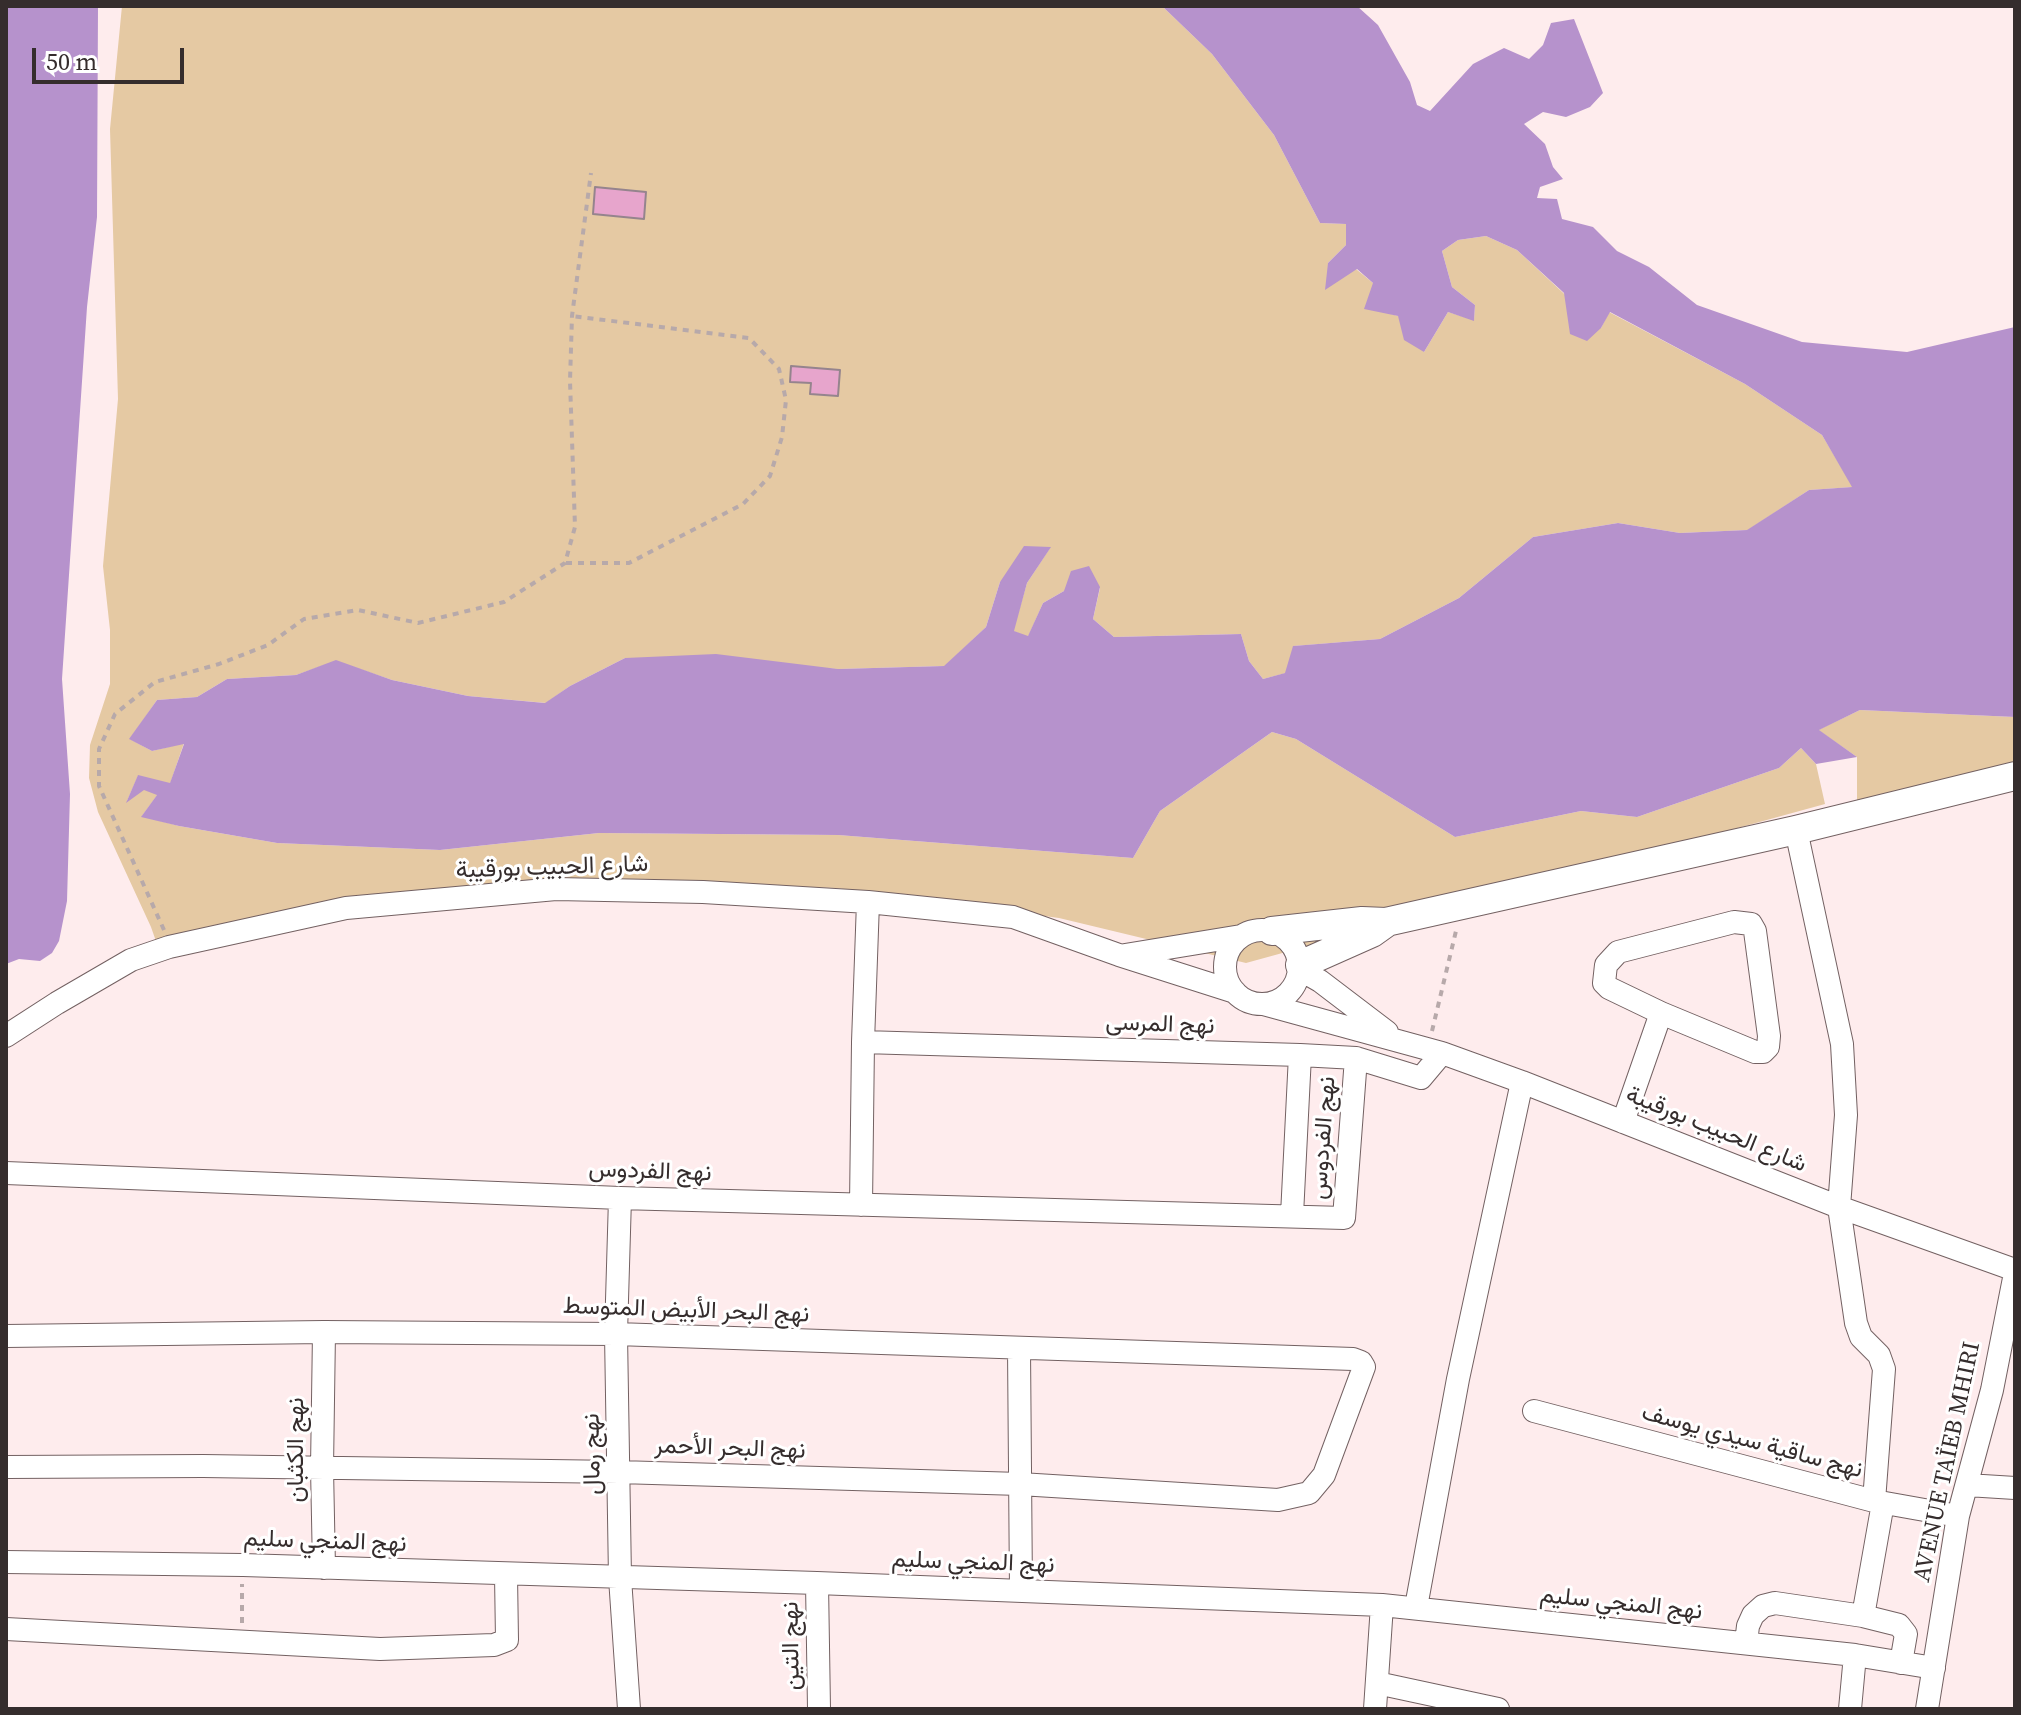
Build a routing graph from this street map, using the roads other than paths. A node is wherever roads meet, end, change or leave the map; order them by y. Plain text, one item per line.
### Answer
1 (2015, 776) edge
2 (1796, 830) junction
3 (868, 902) junction
4 (1386, 922) junction
5 (1272, 931) junction
6 (1241, 936) junction
7 (1119, 955) junction
8 (1300, 967) junction
9 (1235, 992) junction
10 (1263, 1004) junction
11 (1661, 1013) junction
12 (6, 1036) edge
13 (1397, 1040) junction
14 (863, 1042) junction
15 (1435, 1051) junction
16 (1300, 1055) junction
17 (1356, 1058) junction
18 (1522, 1082) junction
19 (1623, 1122) junction
20 (6, 1173) edge
21 (620, 1198) junction
22 (861, 1205) junction
23 (1839, 1207) junction
24 (1292, 1215) junction
25 (2015, 1272) edge
26 (324, 1332) junction
27 (616, 1334) junction
28 (6, 1336) edge
29 (1019, 1349) junction
30 (1363, 1364) joint
31 (1534, 1411) dead end
32 (6, 1467) edge
33 (322, 1468) junction
34 (619, 1472) junction
35 (1020, 1484) junction
36 (1967, 1485) junction
37 (2015, 1488) edge
38 (1879, 1502) junction
39 (1958, 1516) junction
40 (6, 1562) edge
41 (324, 1568) junction
42 (506, 1575) junction
43 (620, 1578) junction
44 (817, 1583) junction
45 (1021, 1591) junction
46 (1382, 1605) junction
47 (1416, 1607) junction
48 (1863, 1616) junction
49 (6, 1629) edge
50 (1746, 1643) junction
51 (1855, 1655) junction
52 (1901, 1663) junction
53 (1934, 1668) junction
54 (1377, 1683) junction
55 (629, 1709) edge
56 (819, 1709) edge
57 (1375, 1709) edge
58 (1498, 1709) edge
59 (1850, 1709) edge
60 (1927, 1709) edge

1 - 2 main road
2 - 4 main road
2 - 23 street
3 - 7 street, شارع الحبيب بورقيبة
3 - 12 street, شارع الحبيب بورقيبة
3 - 14 street
4 - 5 main road
4 - 8 main road
5 - 6 street
5 - 8 street
6 - 7 street, شارع الحبيب بورقيبة
6 - 9 street
7 - 9 street, شارع الحبيب بورقيبة
8 - 10 street
8 - 13 street, شارع الحبيب بورقيبة
9 - 10 street
10 - 13 street, شارع الحبيب بورقيبة
11 - 11 street
11 - 19 street
13 - 15 street, شارع الحبيب بورقيبة
14 - 16 street, نهج المرسى
14 - 22 street
15 - 17 street, نهج المرسى
15 - 18 street, شارع الحبيب بورقيبة
16 - 17 street, نهج المرسى
16 - 24 street, نهج الفردوس
17 - 24 street, نهج الفردوس
18 - 19 street, شارع الحبيب بورقيبة
18 - 47 street
19 - 23 street, شارع الحبيب بورقيبة
20 - 21 street, نهج الفردوس
21 - 22 street, نهج الفردوس
21 - 27 street, نهج رمال
22 - 24 street, نهج الفردوس
23 - 25 street, شارع الحبيب بورقيبة
23 - 38 street
25 - 36 street, AVENUE TAÏEB MHIRI
26 - 27 street, نهج البحر الأبيض المتوسط
26 - 28 street, نهج البحر الأبيض المتوسط
26 - 33 street, نهج الكثبان
27 - 29 street, نهج البحر الأبيض المتوسط
27 - 34 street, نهج رمال
29 - 30 street, نهج البحر الأبيض المتوسط
29 - 35 street
30 - 35 street, نهج البحر الأحمر
31 - 38 street, نهج ساقية سيدي يوسف
32 - 33 street, نهج البحر الأحمر
33 - 34 street, نهج البحر الأحمر
33 - 41 street, نهج الكثبان
34 - 35 street, نهج البحر الأحمر
34 - 43 street, نهج رمال
35 - 45 street
36 - 37 street
36 - 39 street, AVENUE TAÏEB MHIRI
38 - 39 street, نهج ساقية سيدي يوسف
38 - 48 street
39 - 53 street, AVENUE TAÏEB MHIRI
40 - 41 street, نهج المنجي سليم
41 - 42 street, نهج المنجي سليم
42 - 43 street, نهج المنجي سليم
42 - 49 street
43 - 44 street, نهج المنجي سليم
43 - 55 street, نهج رمال
44 - 45 street, نهج المنجي سليم
44 - 56 street, نهج التين
45 - 46 street, نهج المنجي سليم
46 - 47 street, نهج المنجي سليم
46 - 54 street
47 - 50 street, نهج المنجي سليم
48 - 50 street
48 - 52 street
50 - 51 street, نهج المنجي سليم
51 - 52 street, نهج المنجي سليم
51 - 59 street
52 - 53 street, نهج المنجي سليم
53 - 60 street, AVENUE TAÏEB MHIRI
54 - 57 street
54 - 58 street

